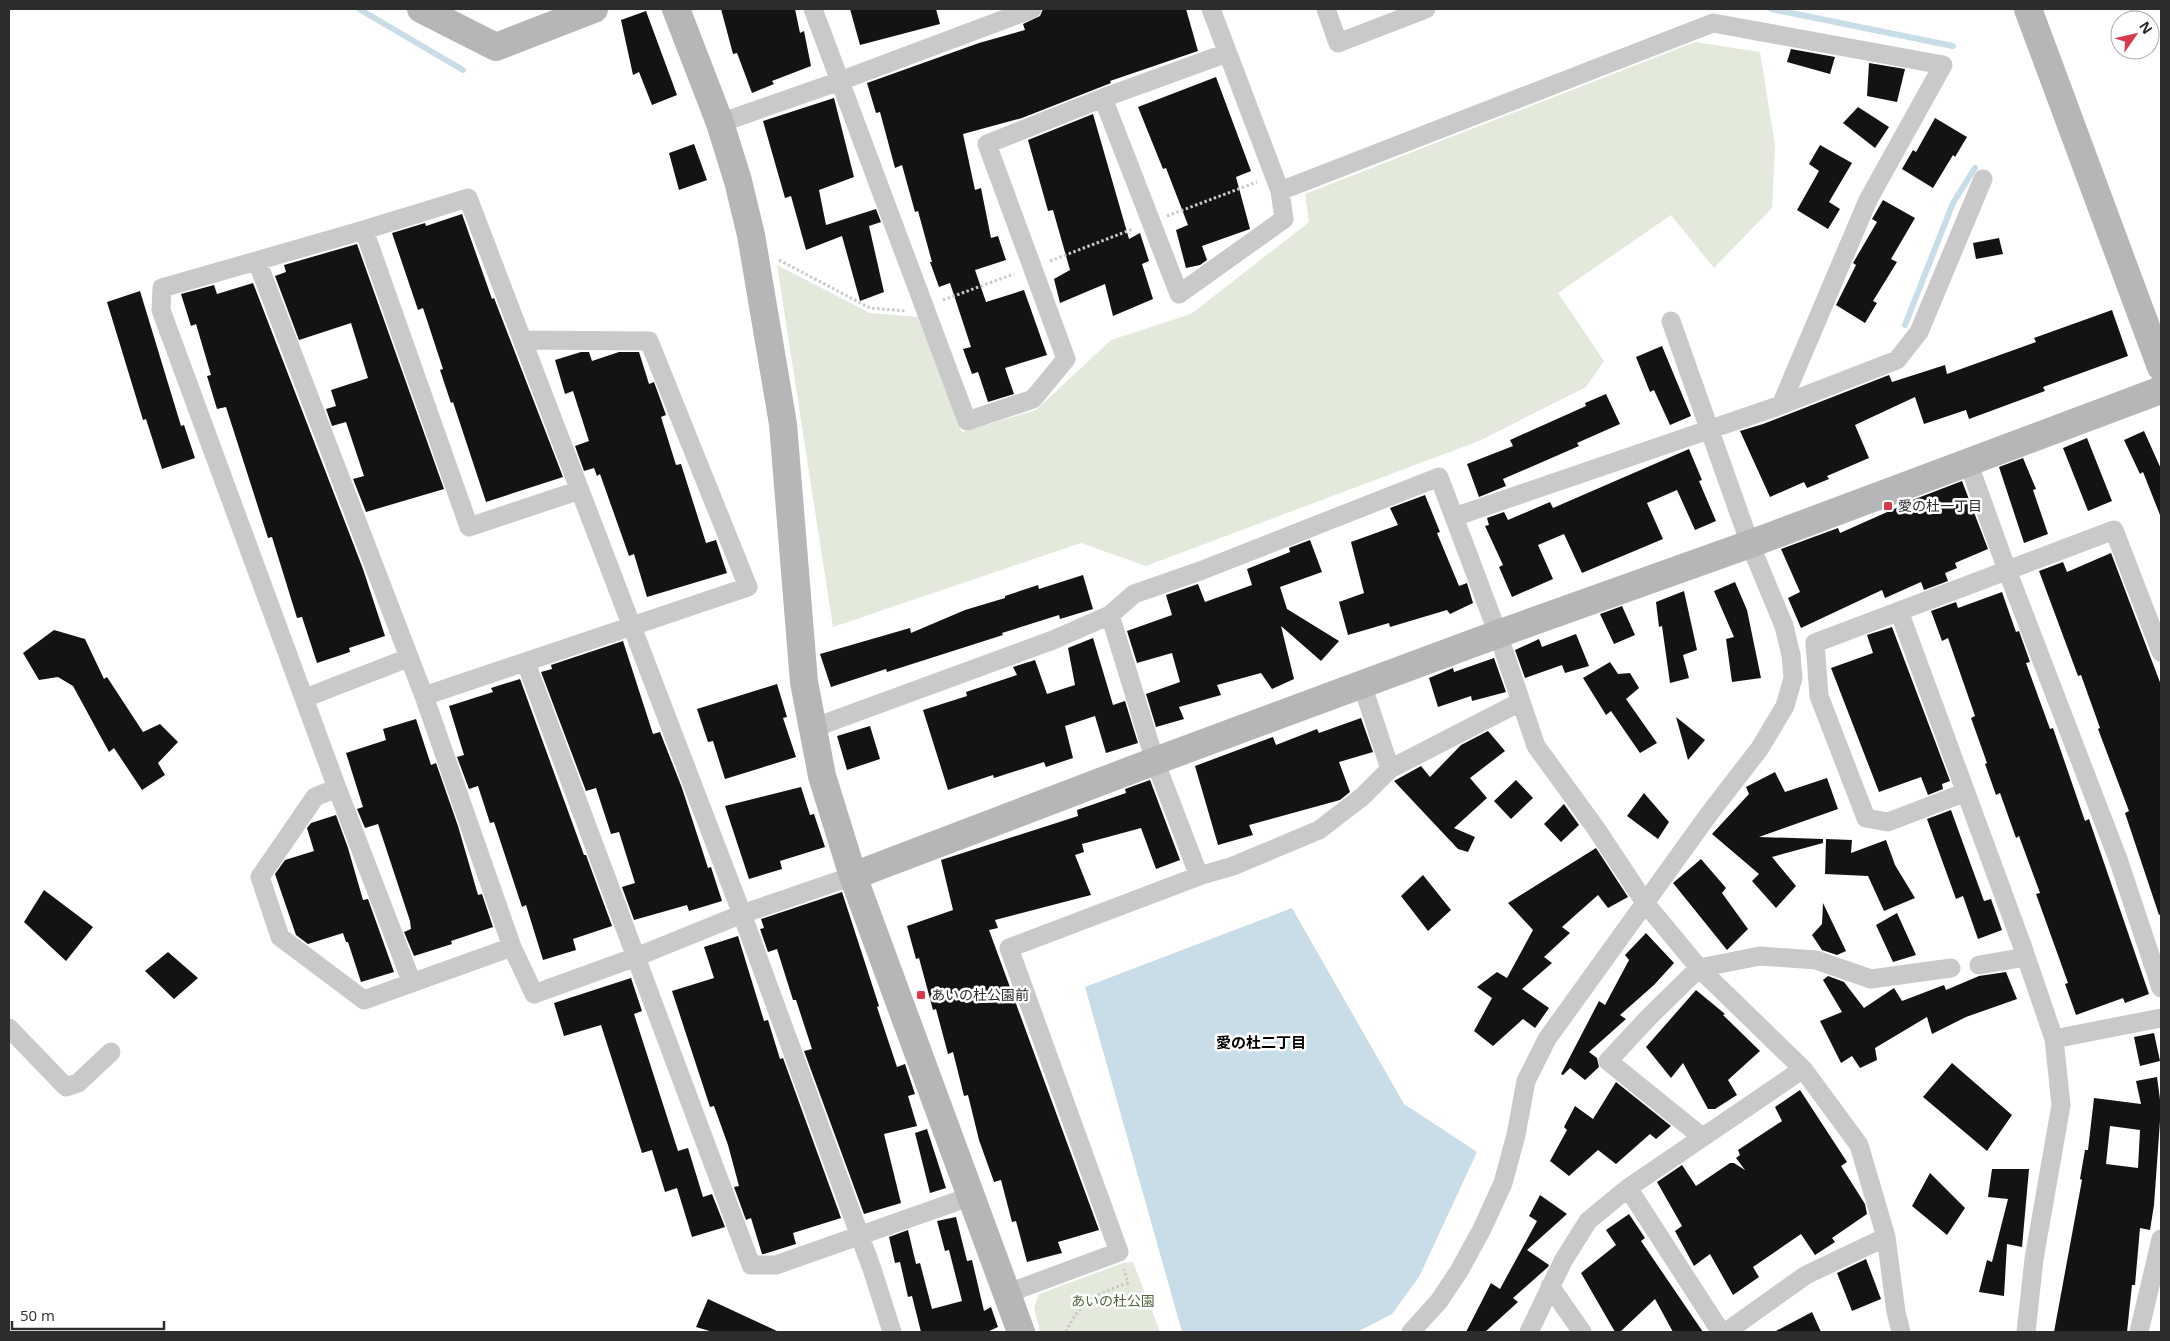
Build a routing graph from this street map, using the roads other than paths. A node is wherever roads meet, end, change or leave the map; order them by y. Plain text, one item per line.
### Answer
1 (421, 9) edge
2 (594, 9) edge
3 (676, 9) edge
4 (813, 9) edge
5 (1032, 9) edge
6 (1211, 9) edge
7 (1326, 9) edge
8 (1426, 9) edge
9 (2028, 9) edge
10 (1227, 53) junction
11 (840, 81) junction
12 (1103, 98) junction
13 (720, 122) junction
14 (1983, 179) dead end
15 (1277, 183) junction
16 (364, 230) junction
17 (257, 261) junction
18 (1671, 321) dead end
19 (523, 340) junction
20 (2161, 367) edge
21 (2161, 390) edge
22 (1781, 405) junction
23 (1708, 429) junction
24 (1968, 462) junction
25 (580, 490) junction
26 (1454, 517) junction
27 (1750, 544) junction
28 (2007, 570) junction
29 (1899, 611) junction
30 (1110, 615) junction
31 (632, 626) junction
32 (1498, 634) junction
33 (2161, 652) edge
34 (408, 658) junction
35 (526, 663) junction
36 (1362, 684) junction
37 (424, 696) junction
38 (305, 698) junction
39 (1520, 702) junction
40 (813, 728) junction
41 (1155, 761) junction
42 (1390, 770) junction
43 (337, 788) junction
44 (1966, 792) junction
45 (853, 876) junction
46 (1199, 876) junction
47 (1646, 904) junction
48 (742, 914) junction
49 (512, 947) junction
50 (636, 957) junction
51 (2026, 957) junction
52 (1979, 965) dead end
53 (1699, 968) junction
54 (1951, 968) dead end
55 (412, 983) junction
56 (2161, 988) edge
57 (2161, 1018) edge
58 (9, 1028) edge
59 (2054, 1039) junction
60 (111, 1052) dead end
61 (1803, 1069) junction
62 (1702, 1137) junction
63 (1628, 1188) junction
64 (972, 1196) junction
65 (859, 1236) junction
66 (1886, 1237) junction
67 (2161, 1239) edge
68 (1550, 1286) junction
69 (1008, 1293) junction
70 (892, 1332) edge
71 (1021, 1332) edge
72 (1411, 1332) edge
73 (1529, 1332) edge
74 (1582, 1332) edge
75 (1721, 1332) edge
76 (1726, 1332) edge
77 (1901, 1332) edge
78 (2026, 1332) edge
79 (2139, 1332) edge

1 - 2 street
3 - 13 street
4 - 11 street
5 - 11 street
6 - 10 street
7 - 8 street
9 - 20 street
10 - 12 street
10 - 15 street
11 - 12 street
11 - 13 street
12 - 15 street
13 - 40 street
14 - 22 street
15 - 22 street
16 - 17 street
16 - 19 street
16 - 25 street
17 - 34 street
17 - 38 street
18 - 23 street
19 - 25 street
19 - 31 street
21 - 24 street
22 - 23 street
23 - 26 street
23 - 27 street
24 - 27 street
24 - 28 street
25 - 31 street
26 - 30 street
26 - 32 street
27 - 32 street
27 - 47 street
28 - 29 street
28 - 33 street
28 - 56 street
29 - 44 street
29 - 44 street
30 - 40 street
30 - 41 street
31 - 35 street
31 - 48 street
32 - 36 street
32 - 39 street
34 - 37 street
34 - 38 street
35 - 37 street
35 - 50 street
36 - 41 street
36 - 42 street
37 - 49 street
38 - 43 street
39 - 42 street
39 - 47 street
40 - 45 street
41 - 45 street
41 - 46 street
42 - 46 street
43 - 55 street
43 - 55 street
44 - 51 street
45 - 48 street
45 - 64 street
46 - 69 street
47 - 53 street
47 - 72 street
48 - 50 street
48 - 65 street
49 - 50 street
49 - 55 street
50 - 65 street
51 - 52 street
51 - 59 street
53 - 54 street
53 - 61 street
53 - 62 street
57 - 59 street
58 - 60 street
59 - 78 street
61 - 62 street
61 - 66 street
62 - 63 street
63 - 68 street
63 - 75 street
64 - 65 street
64 - 69 street
65 - 70 street
66 - 76 street
66 - 77 street
67 - 79 street
68 - 73 street
68 - 74 street
69 - 71 street

